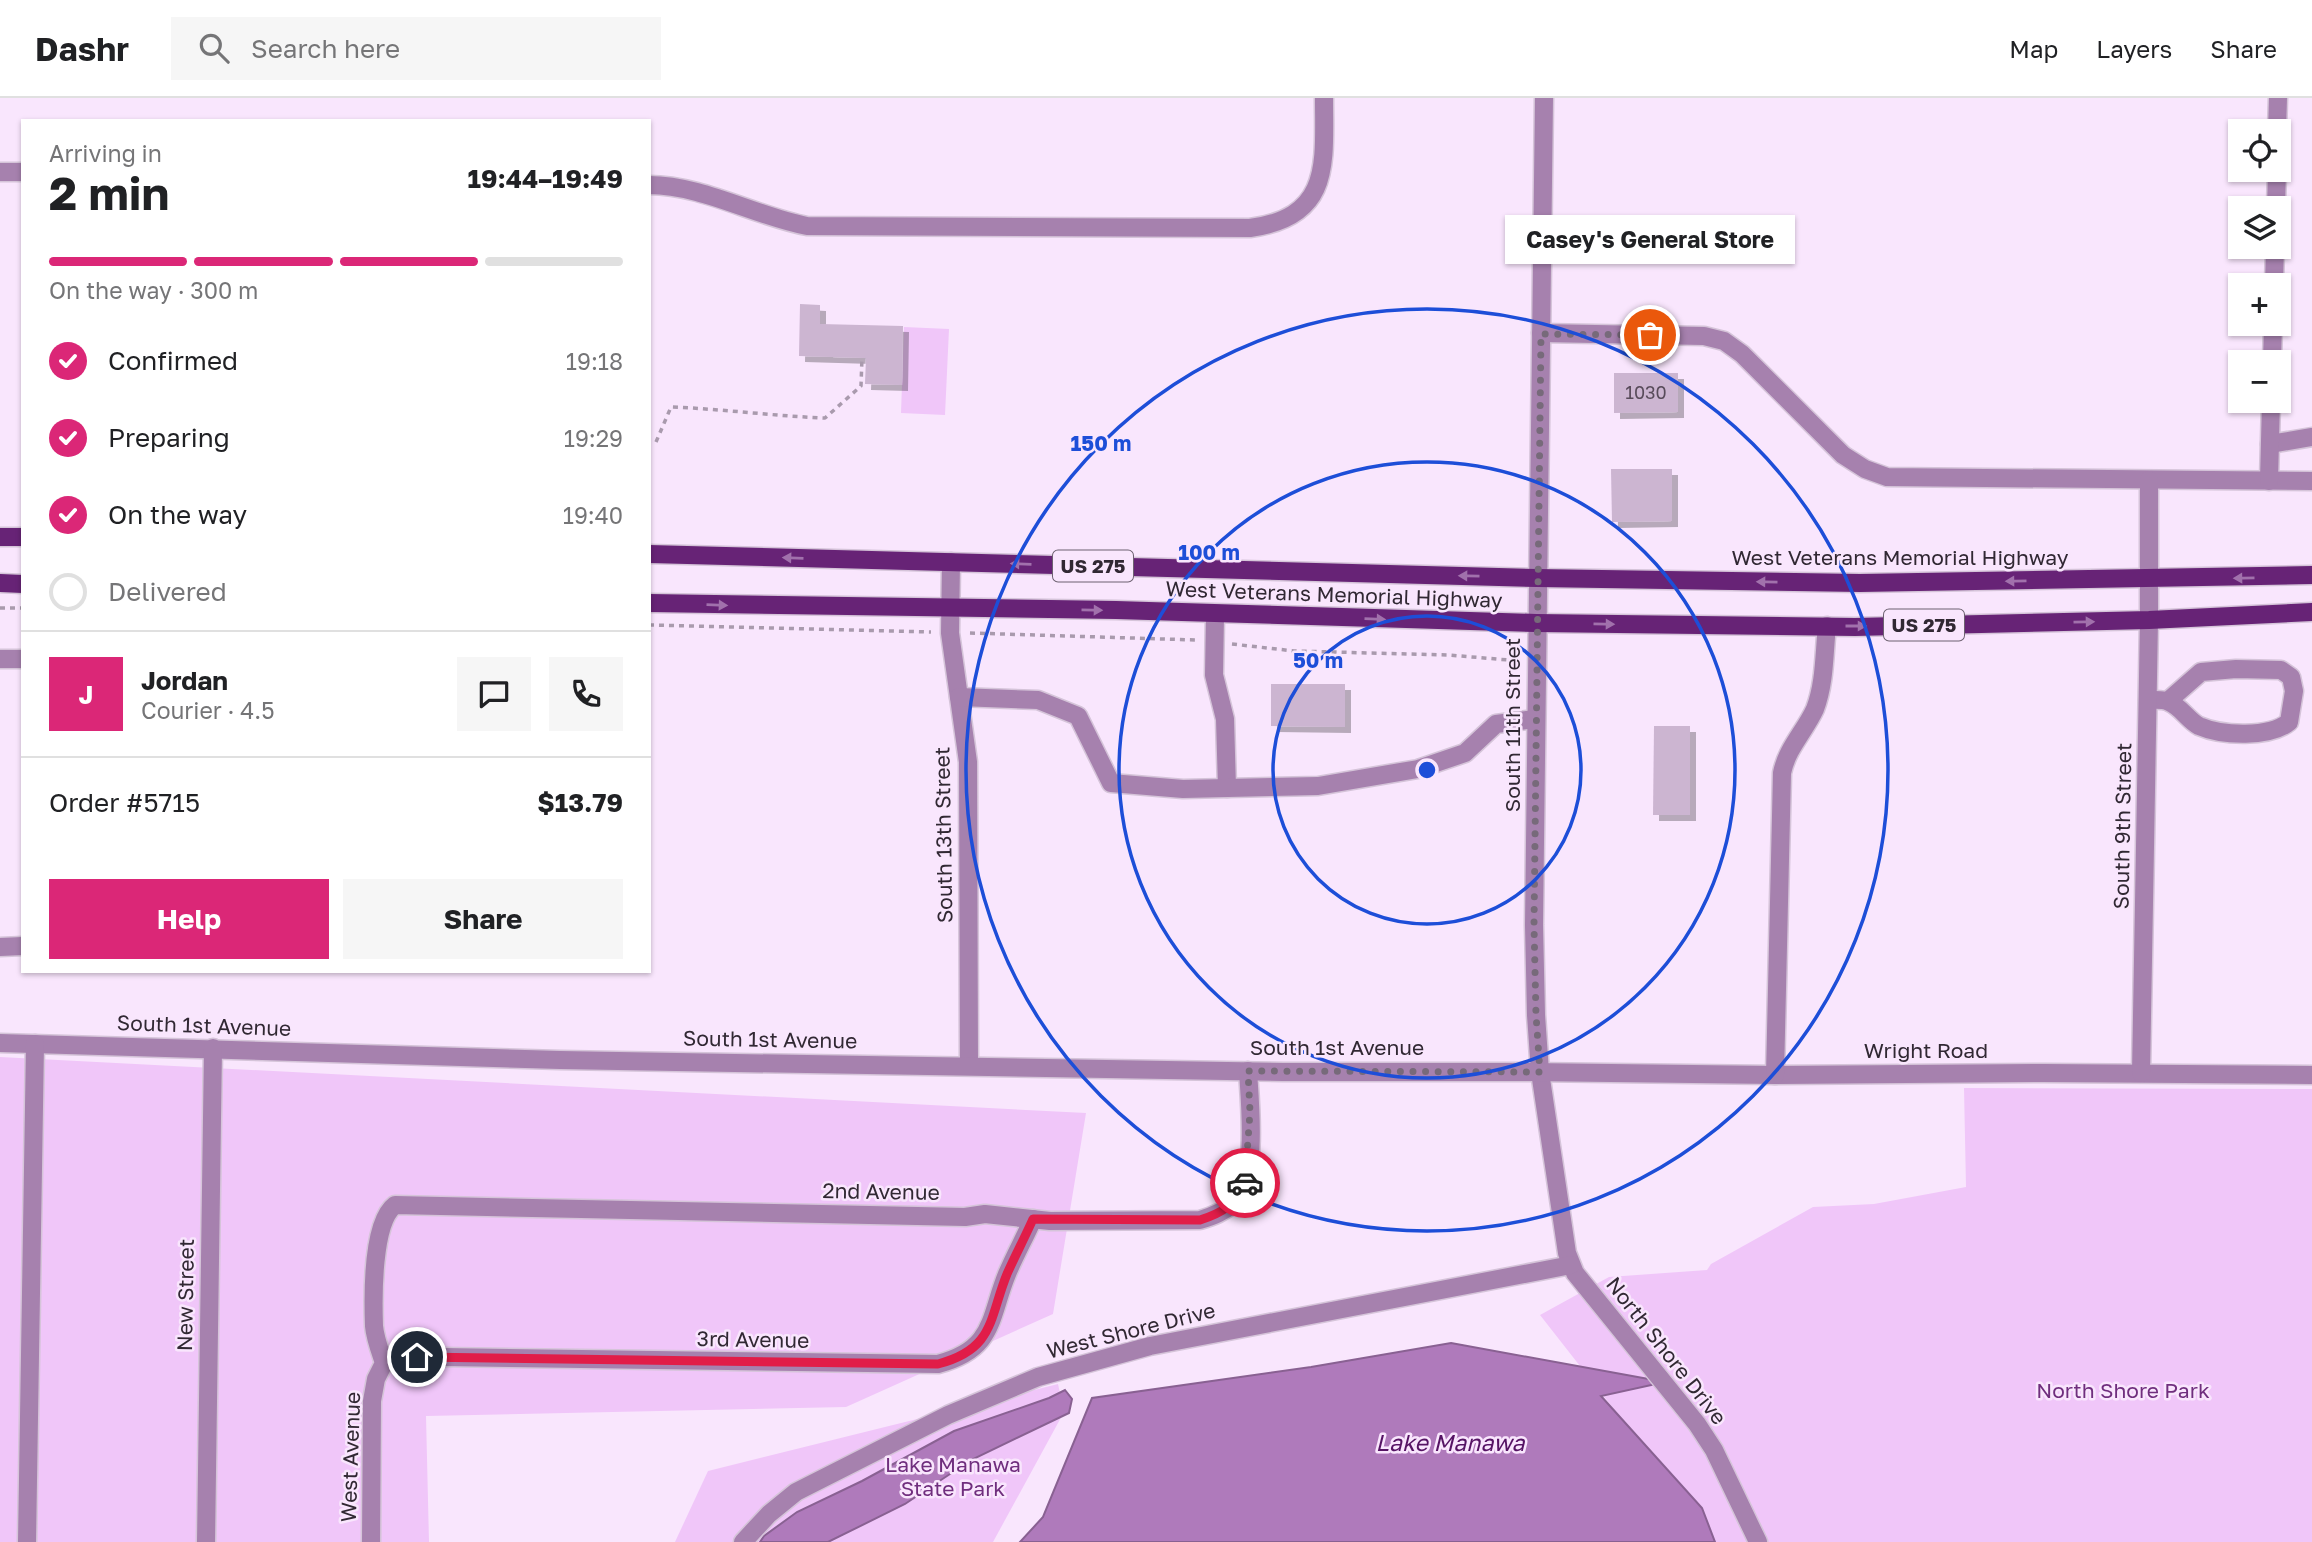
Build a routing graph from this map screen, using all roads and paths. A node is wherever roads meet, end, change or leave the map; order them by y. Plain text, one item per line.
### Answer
1 (1324, 98) edge
2 (1544, 98) edge
3 (2278, 98) edge
4 (2277, 119) edge
5 (0, 172) edge
6 (21, 172) edge
7 (651, 185) edge
8 (1541, 334) junction
9 (862, 357) dead end
10 (2271, 413) edge
11 (2312, 437) edge
12 (656, 442) dead end
13 (2270, 444) junction
14 (2149, 480) junction
15 (2269, 481) junction
16 (2312, 481) edge
17 (0, 537) edge
18 (21, 537) edge
19 (651, 554) edge
20 (951, 562) junction
21 (2312, 575) edge
22 (1537, 578) junction
23 (2150, 579) junction
24 (0, 583) edge
25 (21, 584) edge
26 (651, 603) edge
27 (0, 608) edge
28 (21, 608) edge
29 (949, 608) junction
30 (2312, 612) edge
31 (1215, 615) junction
32 (2149, 620) junction
33 (1536, 624) junction
34 (651, 625) edge
35 (1827, 626) junction
36 (950, 633) junction
37 (1214, 642) junction
38 (0, 659) edge
39 (21, 659) edge
40 (1536, 662) junction
41 (959, 697) junction
42 (2148, 700) junction
43 (2168, 701) junction
44 (1535, 719) junction
45 (1227, 788) junction
46 (21, 946) edge
47 (0, 947) edge
48 (0, 1043) edge
49 (35, 1044) junction
50 (213, 1048) junction
51 (969, 1065) junction
52 (1248, 1071) junction
53 (1540, 1072) junction
54 (2141, 1073) junction
55 (1775, 1075) junction
56 (2312, 1075) edge
57 (1033, 1219) junction
58 (1571, 1265) junction
59 (384, 1363) junction
60 (27, 1542) edge
61 (206, 1542) edge
62 (371, 1542) edge
63 (743, 1542) edge
64 (1758, 1542) edge

1 - 7 street
2 - 8 street, South 11th Street
3 - 4 street
5 - 6 street
8 - 14 street
8 - 22 street, South 11th Street
9 - 12 path
10 - 13 street
11 - 13 street
13 - 15 street
14 - 15 street
14 - 23 street, South 9th Street
15 - 16 street
17 - 18 main road
20 -> 19 main road, West Veterans Memorial Highway / US 275
22 -> 20 main road, West Veterans Memorial Highway / US 275
20 - 29 street, South 13th Street
21 -> 23 main road, West Veterans Memorial Highway / US 275
23 -> 22 main road, West Veterans Memorial Highway / US 275
22 - 33 street, South 11th Street
23 - 32 street, South 9th Street
24 - 25 main road
26 -> 29 main road, West Veterans Memorial Highway / US 275
27 - 28 path
29 -> 31 main road, West Veterans Memorial Highway / US 275
29 - 36 street, South 13th Street
30 - 32 main road, West Veterans Memorial Highway / US 275
31 -> 33 main road, West Veterans Memorial Highway / US 275
31 - 37 street
35 -> 32 main road, West Veterans Memorial Highway / US 275
32 - 42 street, South 9th Street
33 -> 35 main road, West Veterans Memorial Highway / US 275
33 - 40 street, South 11th Street
34 - 36 path
35 - 55 street
36 - 37 path
36 - 41 street, South 13th Street
37 - 40 path
37 - 45 street
38 - 39 street
40 - 44 street, South 11th Street
41 - 45 street
41 - 51 street, South 13th Street
42 - 43 street
42 - 54 street, South 9th Street
43 - 43 street
44 - 45 street
44 - 53 street, South 11th Street
46 - 47 street
48 - 49 street, South 1st Avenue
49 - 50 street, South 1st Avenue
49 - 60 street
50 - 51 street, South 1st Avenue
50 - 61 street, New Street
51 - 52 street, South 1st Avenue
52 - 53 street, South 1st Avenue
52 - 57 street, 2nd Avenue
53 - 55 street, Wright Road
53 - 58 street, South 11th Street
54 - 55 street, Wright Road
54 - 56 street, Wright Road
57 - 59 street, 3rd Avenue
57 - 59 street, 2nd Avenue
58 - 63 street, West Shore Drive
58 - 64 street, North Shore Drive
59 - 62 street, West Avenue

